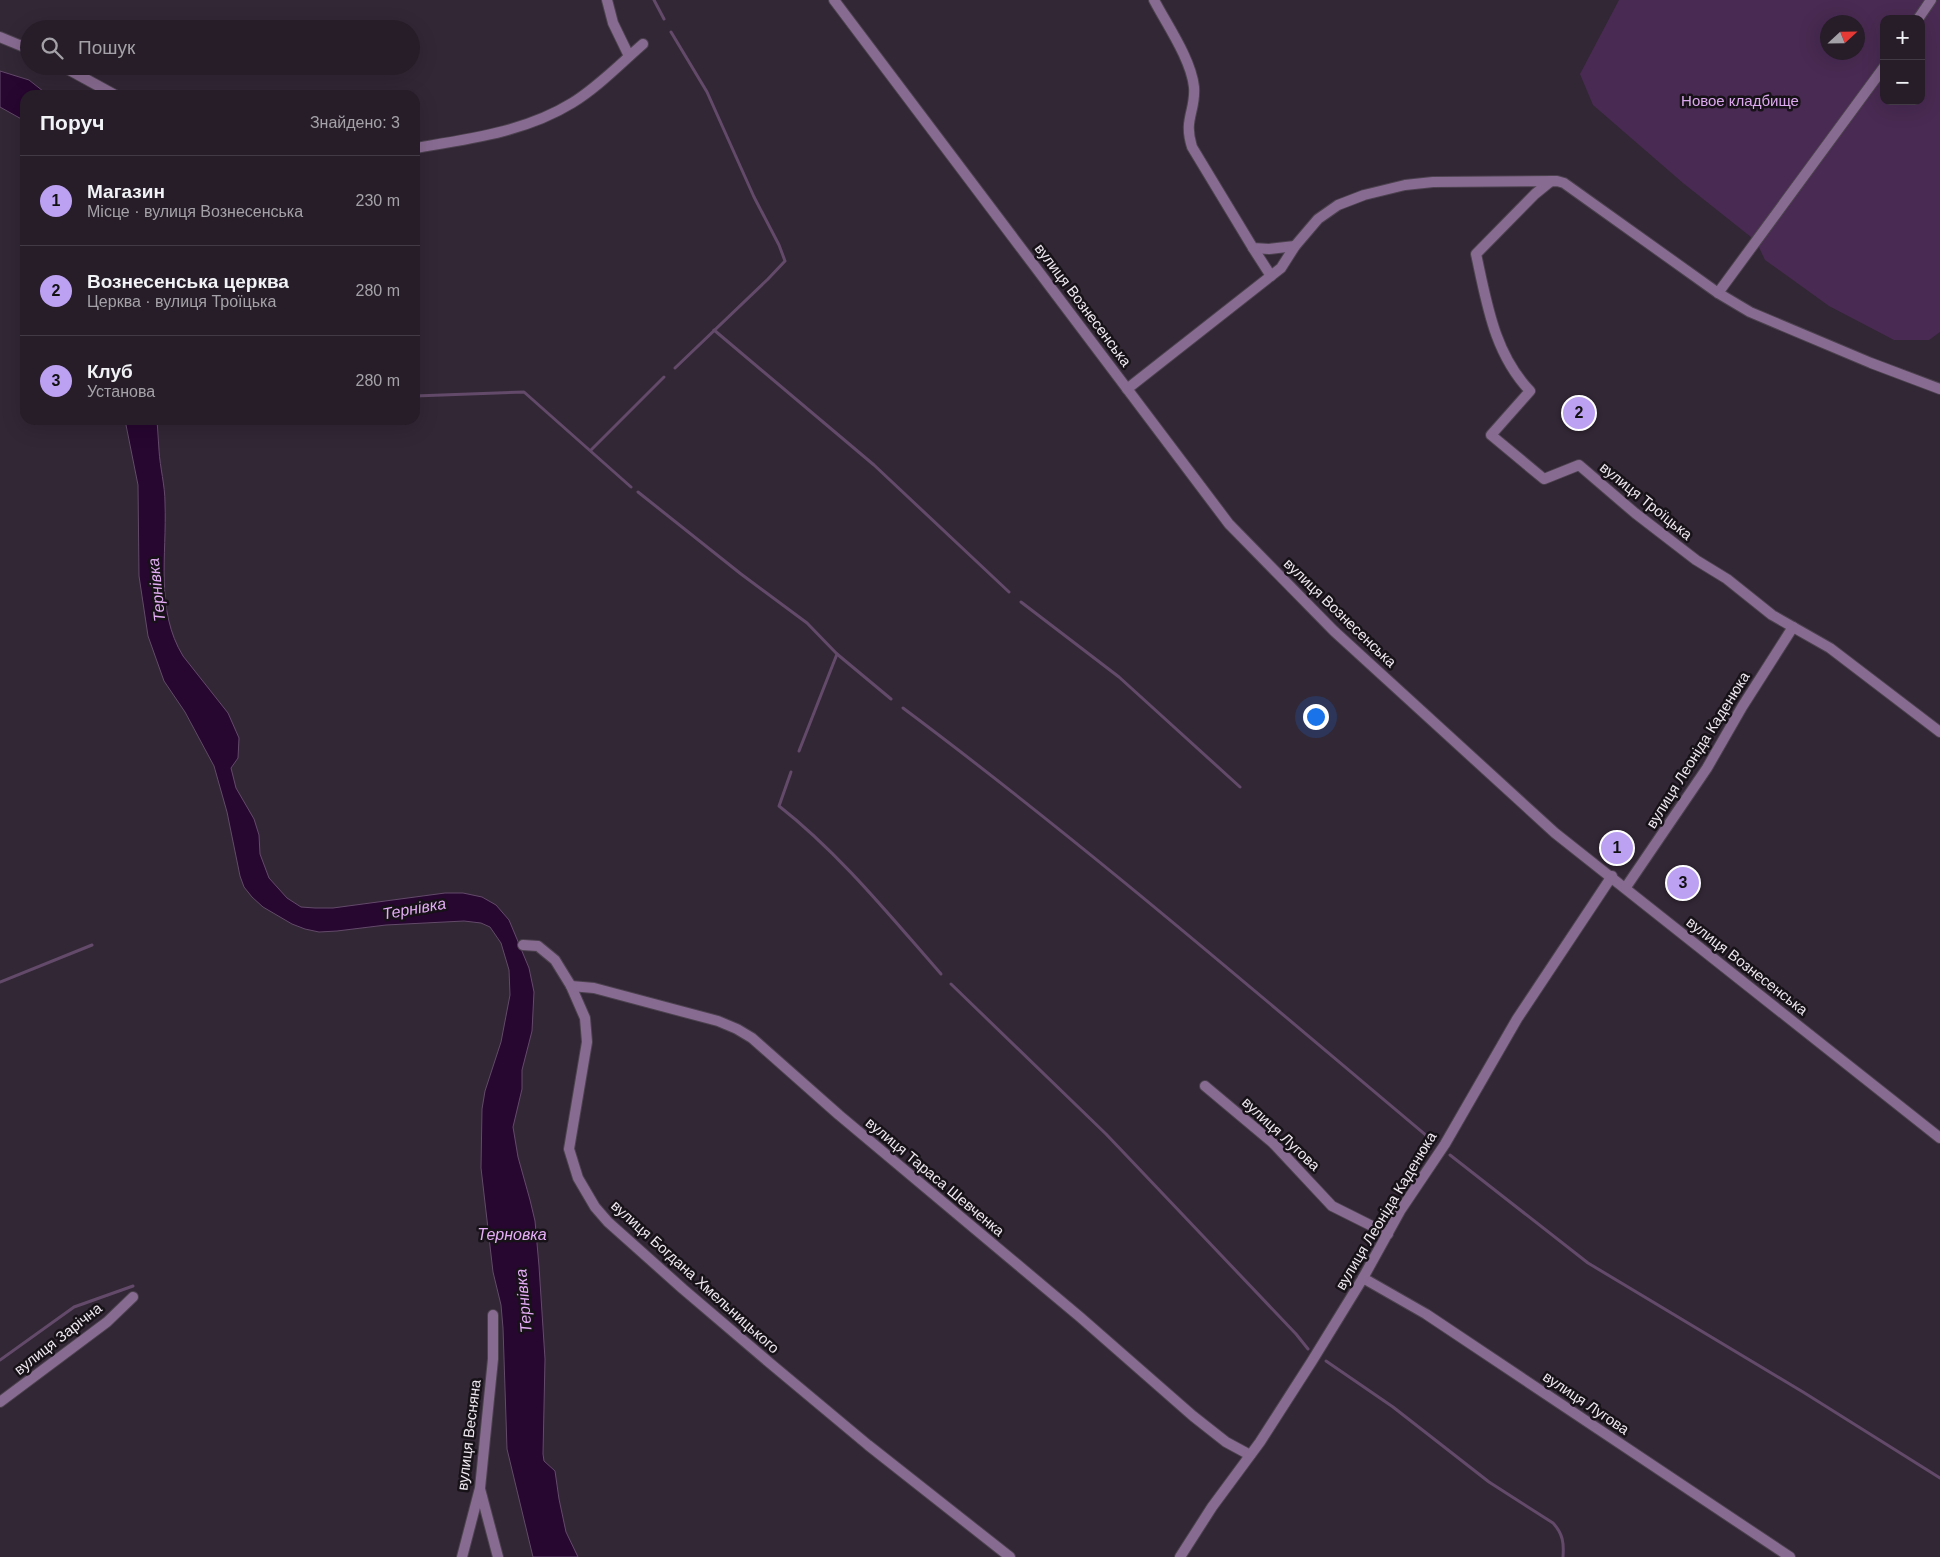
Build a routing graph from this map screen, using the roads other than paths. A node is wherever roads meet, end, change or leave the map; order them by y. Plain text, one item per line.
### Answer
1 (607, 0) edge
2 (834, 0) edge
3 (1154, 0) edge
4 (1931, 0) edge
5 (1921, 15) edge
6 (0, 37) edge
7 (643, 44) dead end
8 (20, 45) edge
9 (629, 56) junction
10 (1880, 72) edge
11 (78, 75) edge
12 (106, 90) edge
13 (420, 147) edge
14 (1551, 181) junction
15 (1296, 246) junction
16 (1253, 248) junction
17 (1271, 276) junction
18 (1718, 293) junction
19 (1127, 389) junction
20 (1940, 389) edge
21 (1793, 627) junction
22 (1940, 732) edge
23 (1612, 876) junction
24 (1626, 887) junction
25 (523, 944) dead end
26 (570, 986) junction
27 (1205, 1086) dead end
28 (1940, 1138) edge
29 (1388, 1234) junction
30 (1363, 1278) junction
31 (133, 1297) dead end
32 (494, 1315) dead end
33 (0, 1402) edge
34 (1250, 1456) junction
35 (480, 1488) junction
36 (462, 1557) edge
37 (498, 1557) edge
38 (1010, 1557) edge
39 (1180, 1557) edge
40 (1790, 1557) edge

1 - 9 street
2 - 19 street, вулиця Вознесенська
3 - 16 street
4 - 5 street
6 - 8 street
7 - 9 street
9 - 13 street
10 - 18 street
11 - 12 street
14 - 15 street
14 - 18 street
14 - 21 street, вулиця Троїцька
15 - 16 street
15 - 17 street
16 - 17 street
17 - 19 street
18 - 20 street
19 - 23 street, вулиця Вознесенська
21 - 22 street, вулиця Троїцька
21 - 24 street, вулиця Леоніда Каденюка
23 - 24 street, вулиця Вознесенська
23 - 29 street, вулиця Леоніда Каденюка
24 - 28 street, вулиця Вознесенська
25 - 26 street, вулиця Богдана Хмельницького
26 - 34 street, вулиця Тараса Шевченка
26 - 38 street, вулиця Богдана Хмельницького
27 - 29 street, вулиця Лугова
29 - 30 street, вулиця Леоніда Каденюка
30 - 34 street, вулиця Леоніда Каденюка
30 - 40 street, вулиця Лугова
31 - 33 street, вулиця Зарічна
32 - 35 street, вулиця Весняна
34 - 39 street, вулиця Леоніда Каденюка
35 - 36 street, вулиця Весняна
35 - 37 street

